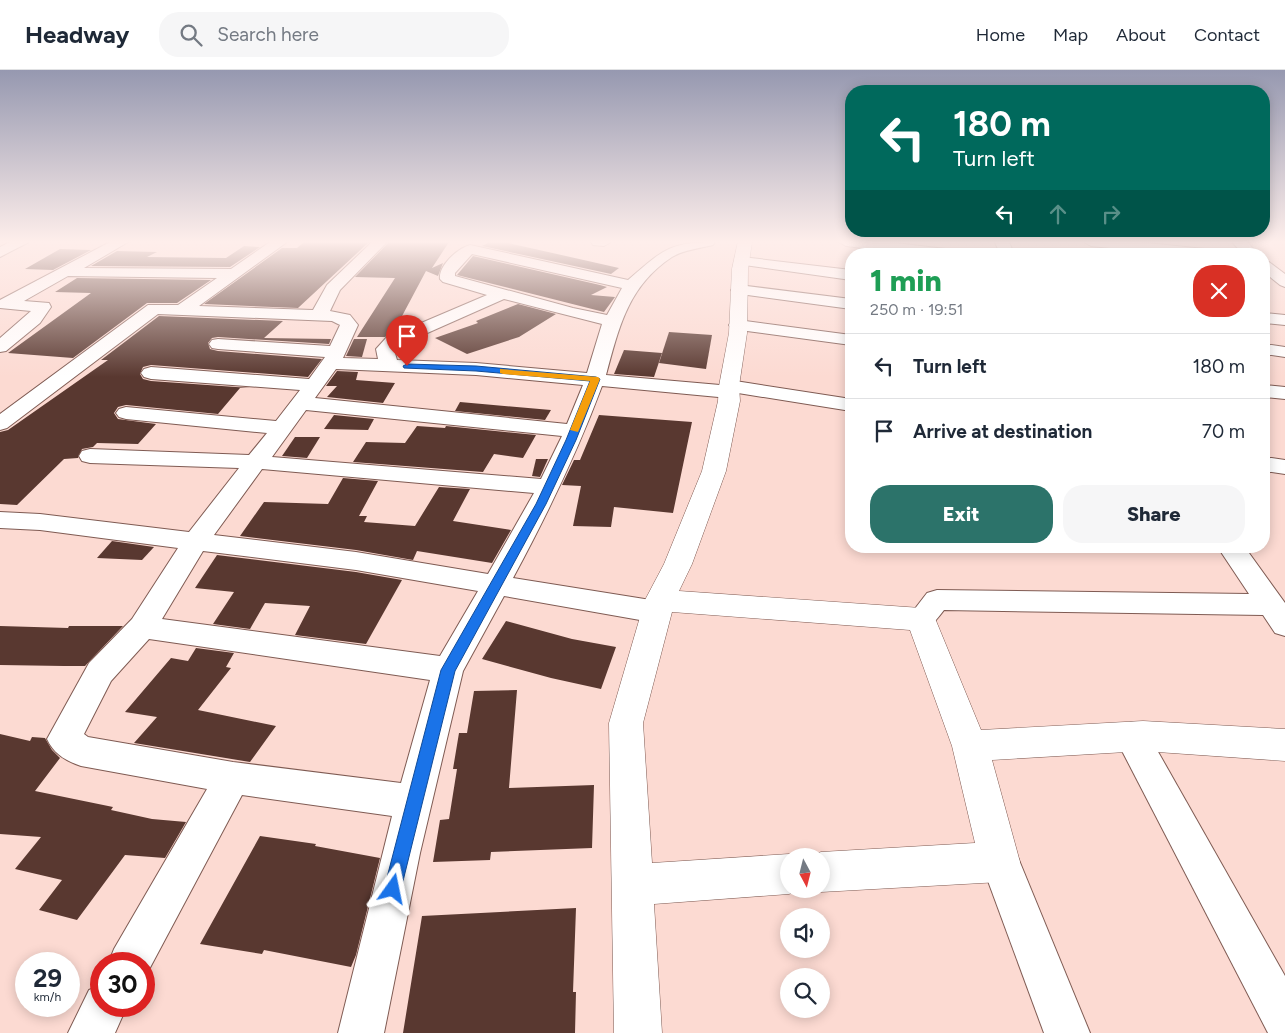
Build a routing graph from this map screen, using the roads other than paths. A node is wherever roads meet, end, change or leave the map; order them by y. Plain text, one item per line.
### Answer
1 (36, 287) edge
2 (215, 287) edge
3 (334, 287) edge
4 (477, 287) edge
5 (630, 287) edge
6 (739, 287) edge
7 (739, 290) junction
8 (503, 294) junction
9 (845, 303) edge
10 (3, 304) edge
11 (182, 310) junction
12 (319, 315) junction
13 (1270, 319) edge
14 (1285, 320) edge
15 (612, 322) junction
16 (738, 325) junction
17 (845, 339) edge
18 (218, 344) dead end
19 (0, 347) edge
20 (1270, 351) edge
21 (1285, 352) edge
22 (333, 358) junction
23 (389, 366) junction
24 (151, 373) dead end
25 (596, 379) junction
26 (315, 385) junction
27 (729, 389) junction
28 (1270, 392) edge
29 (1285, 393) edge
30 (301, 403) junction
31 (845, 403) edge
32 (126, 413) dead end
33 (0, 424) edge
34 (282, 428) junction
35 (575, 431) junction
36 (90, 456) dead end
37 (256, 462) junction
38 (1270, 465) edge
39 (1285, 467) edge
40 (548, 487) junction
41 (0, 520) edge
42 (196, 541) junction
43 (1235, 553) edge
44 (494, 584) junction
45 (658, 606) junction
46 (1278, 615) edge
47 (921, 619) junction
48 (142, 627) junction
49 (448, 670) junction
50 (1132, 736) junction
51 (1285, 745) edge
52 (970, 746) junction
53 (233, 778) junction
54 (414, 802) junction
55 (1000, 862) junction
56 (830, 871) edge
57 (780, 875) edge
58 (632, 885) junction
59 (136, 952) edge
60 (99, 1017) edge
61 (1285, 1020) edge
62 (90, 1033) edge
63 (362, 1033) edge
64 (638, 1033) edge
65 (1067, 1033) edge

1 - 10 street
2 - 11 street
3 - 12 street
4 - 8 street
5 - 15 street
6 - 7 street
7 - 9 street
7 - 16 street
8 - 15 street
8 - 23 street
10 - 19 street
11 - 12 street
11 - 33 street
12 - 22 street
13 - 14 street
15 - 25 street
16 - 17 street
16 - 27 street
18 - 22 street
20 - 21 street
22 - 23 street
22 - 26 street
23 - 25 street
24 - 26 street
25 - 27 street
25 - 35 street
26 - 30 street
27 - 31 street
27 - 45 street
28 - 29 street
30 - 34 street
30 - 35 street
32 - 34 street
34 - 37 street
35 - 40 street
36 - 37 street
37 - 40 street
37 - 42 street
38 - 39 street
40 - 44 street
41 - 42 street
42 - 44 street
42 - 48 street
43 - 46 street
44 - 45 street
44 - 49 street
45 - 47 street
45 - 58 street
46 - 47 street
47 - 52 street
48 - 49 street
48 - 53 street
49 - 54 street
50 - 51 street
50 - 52 street
50 - 61 street
52 - 55 street
53 - 54 street
53 - 59 street
54 - 63 street
55 - 56 street
55 - 65 street
57 - 58 street
58 - 64 street
60 - 62 street

